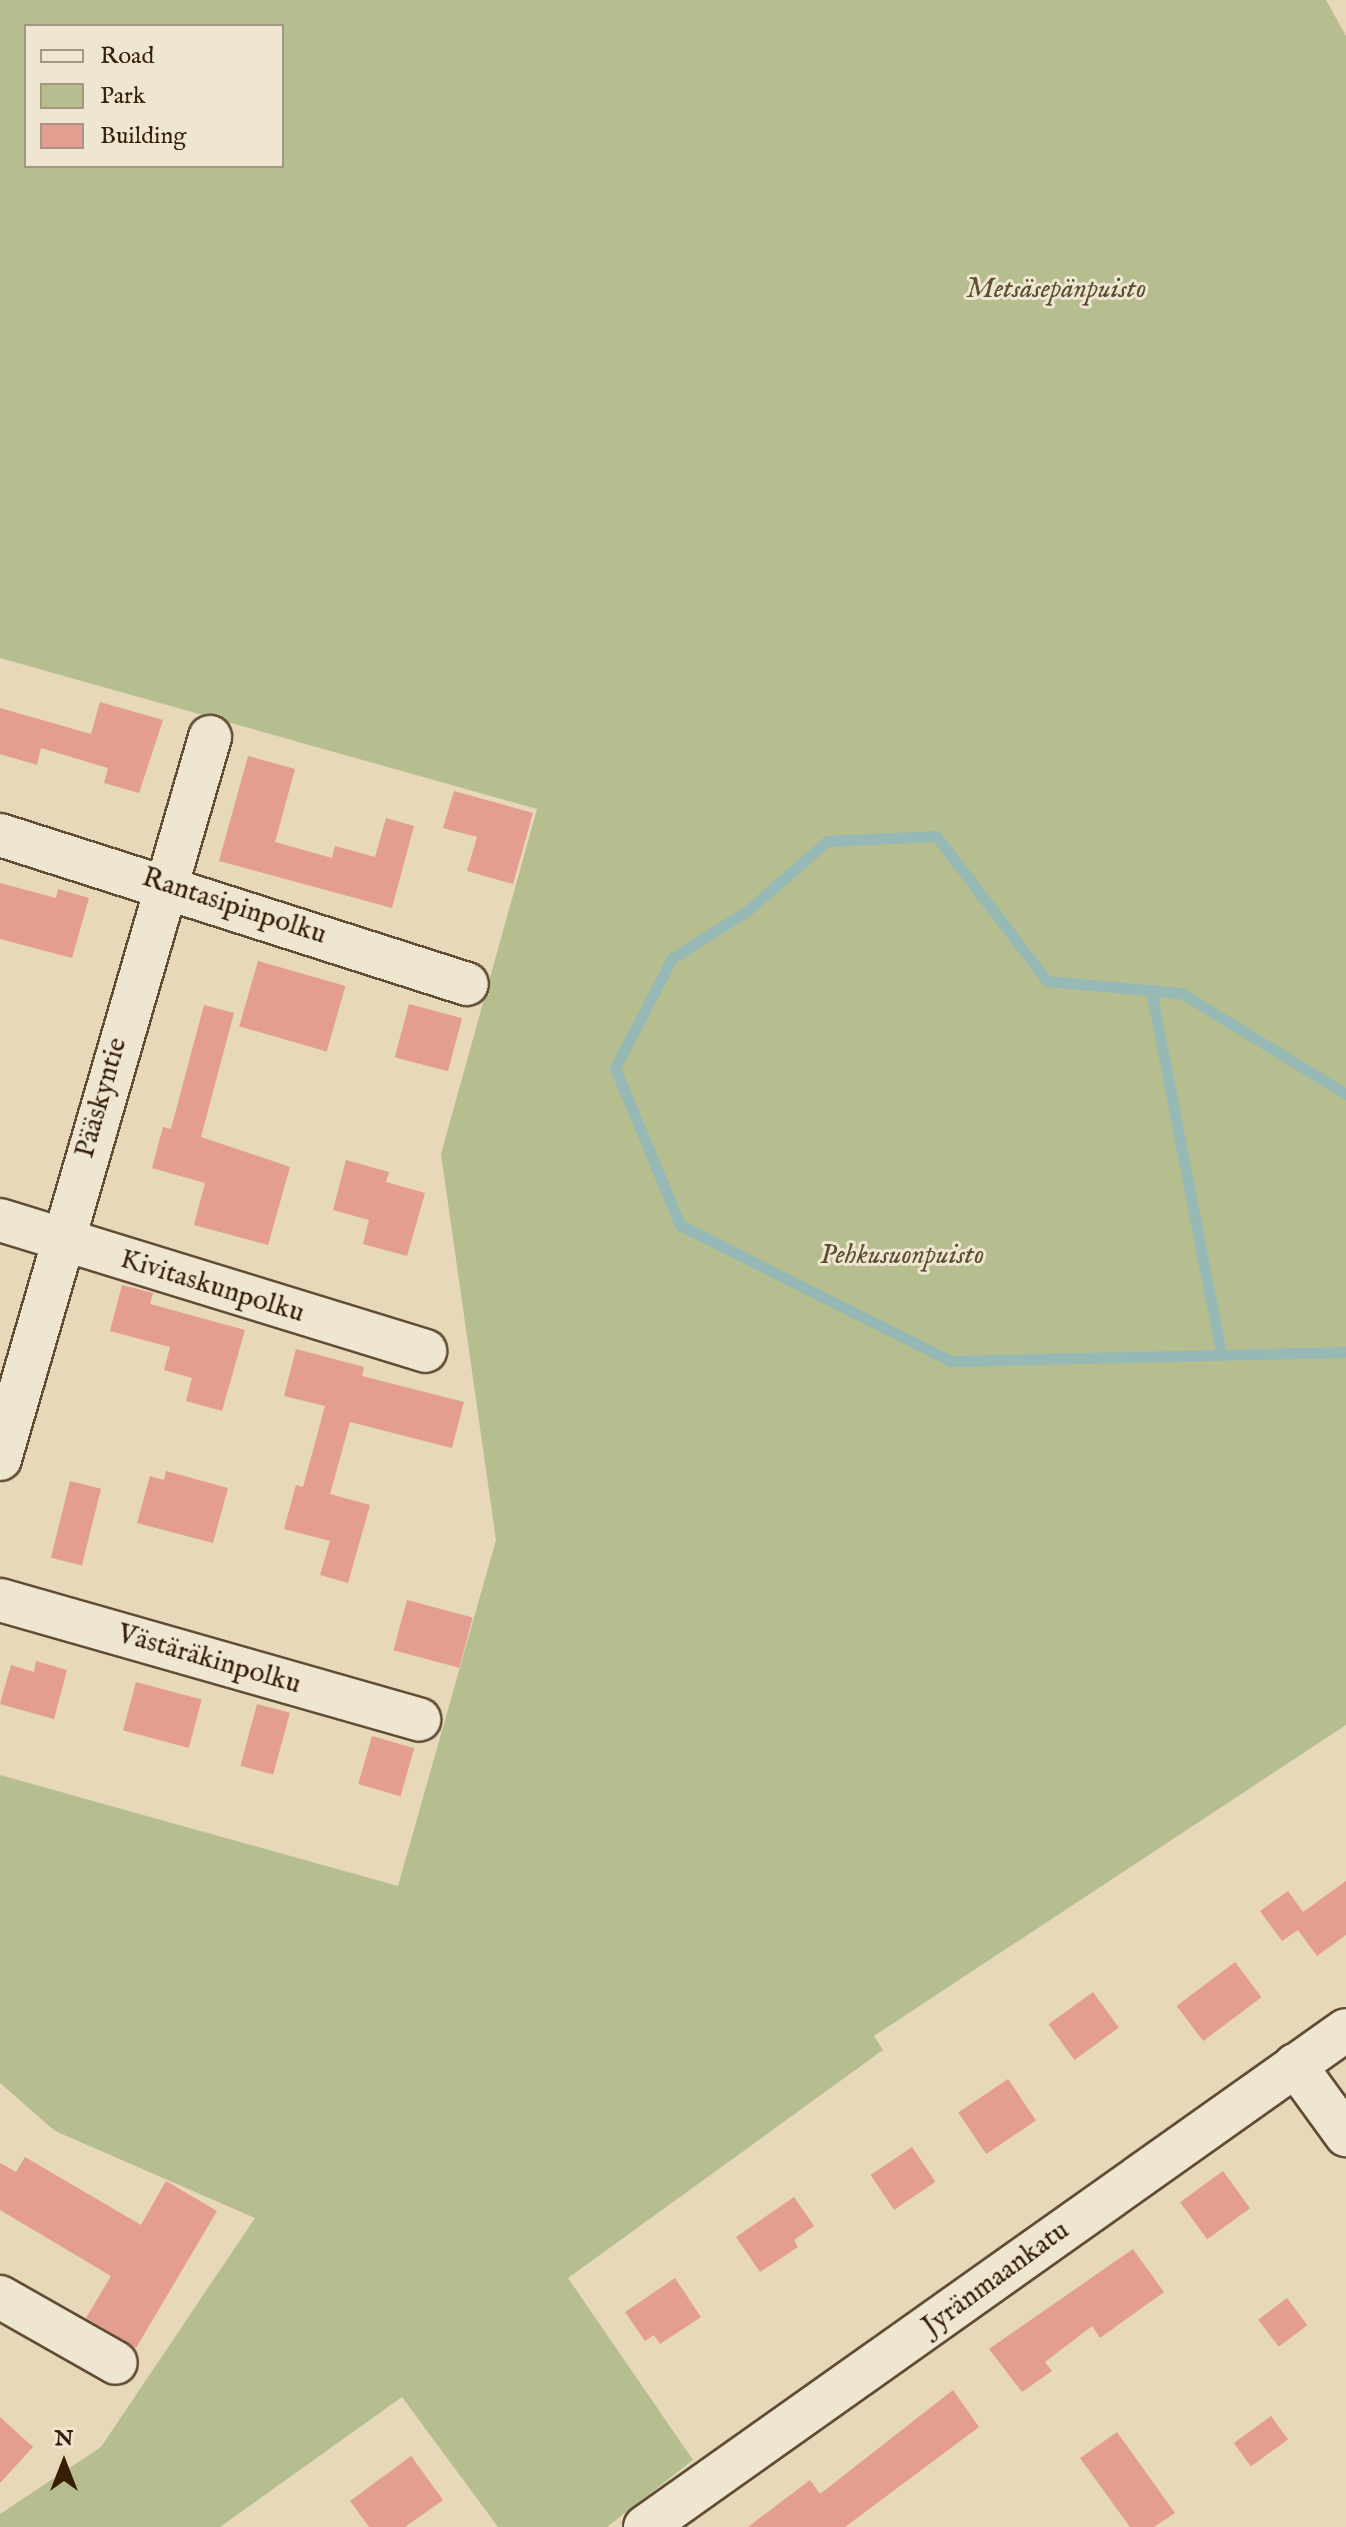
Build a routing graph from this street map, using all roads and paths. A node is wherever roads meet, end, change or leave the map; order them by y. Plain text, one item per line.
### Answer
1 (210, 737) dead end
2 (0, 835) edge
3 (163, 883) junction
4 (467, 984) dead end
5 (0, 1220) edge
6 (61, 1241) junction
7 (425, 1351) dead end
8 (0, 1459) edge
9 (0, 1600) edge
10 (419, 1719) dead end
11 (1346, 2030) edge
12 (1295, 2065) junction
13 (1346, 2135) edge
14 (0, 2297) edge
15 (116, 2363) dead end
16 (645, 2527) edge

1 - 3 street, Pääskyntie
2 - 3 street, Rantasipinpolku
3 - 4 street, Rantasipinpolku
3 - 6 street, Pääskyntie
5 - 6 street, Kivitaskunpolku
6 - 7 street, Kivitaskunpolku
6 - 8 street, Pääskyntie
9 - 10 street, Västäräkinpolku
11 - 12 street, Jyränmaankatu
12 - 13 street
12 - 16 street, Jyränmaankatu
14 - 15 street

